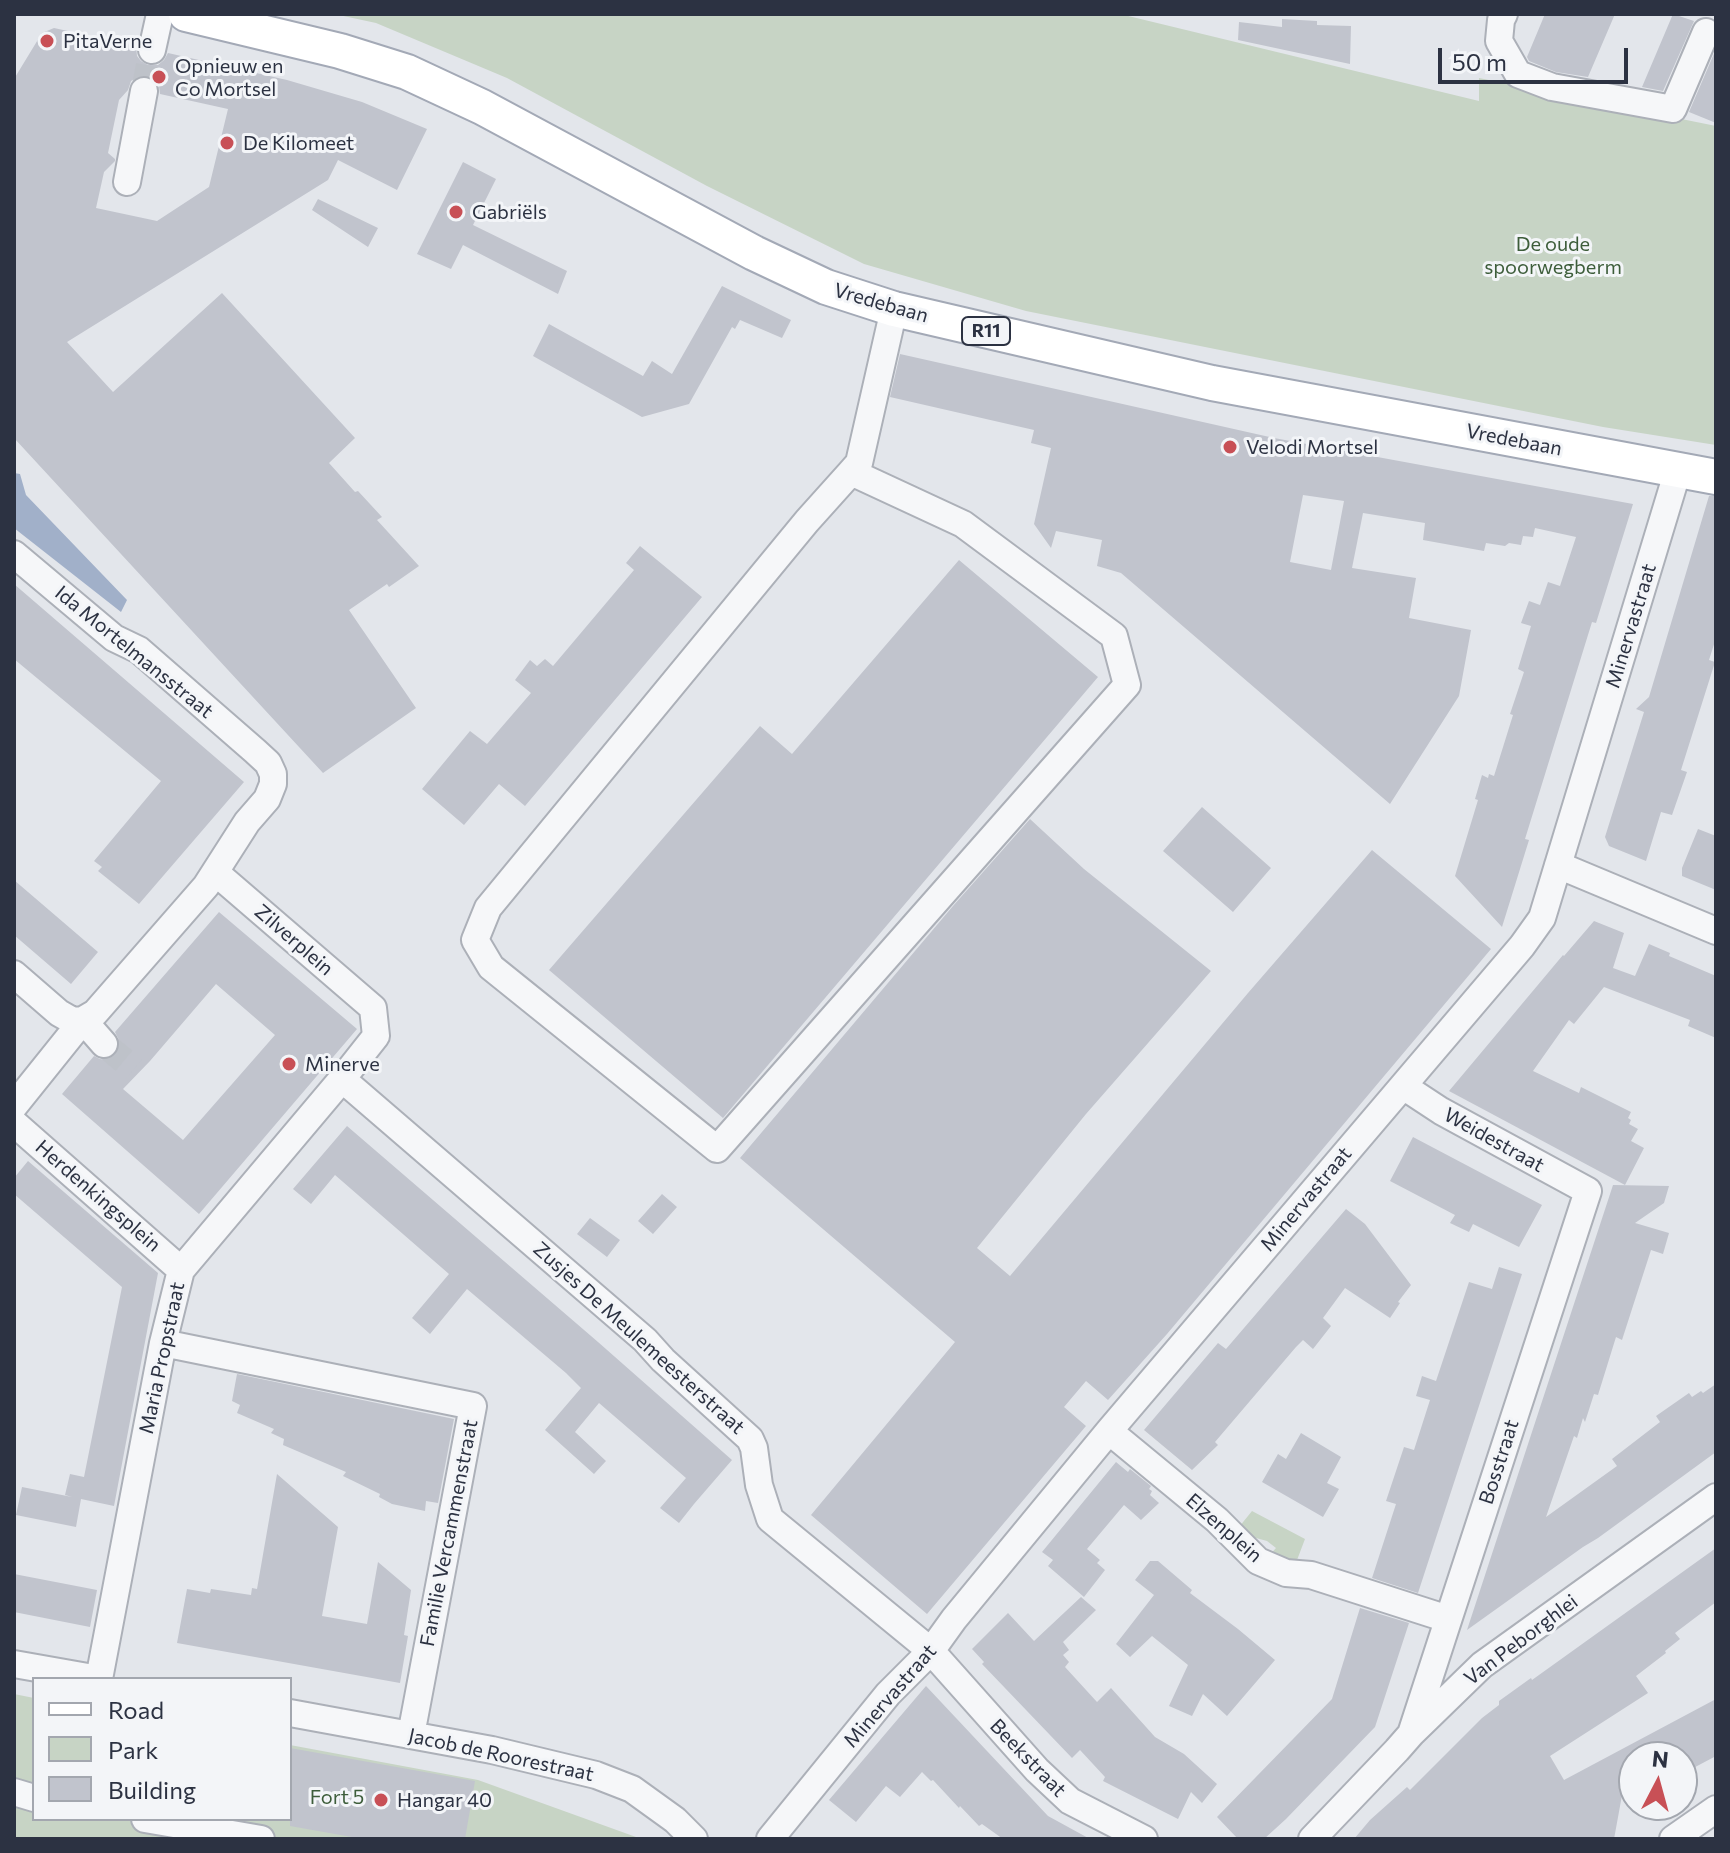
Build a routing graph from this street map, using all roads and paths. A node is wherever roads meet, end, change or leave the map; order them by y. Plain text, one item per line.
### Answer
1 (160, 14) edge
2 (186, 14) edge
3 (1504, 14) edge
4 (1706, 32) dead end
5 (152, 50) tunnel mouth
6 (144, 91) tunnel mouth
7 (127, 182) dead end
8 (894, 309) junction
9 (1678, 470) junction
10 (851, 472) junction
11 (1716, 477) edge
12 (14, 554) edge
13 (1558, 865) junction
14 (215, 872) junction
15 (1716, 931) edge
16 (14, 974) edge
17 (373, 1008) joint
18 (83, 1020) junction
19 (104, 1044) tunnel mouth
20 (342, 1079) junction
21 (1403, 1086) junction
22 (14, 1106) edge
23 (14, 1123) edge
24 (1588, 1191) joint
25 (181, 1270) junction
26 (163, 1343) junction
27 (1109, 1431) junction
28 (1716, 1497) edge
29 (1448, 1619) junction
30 (931, 1651) junction
31 (14, 1664) edge
32 (88, 1677) edge
33 (99, 1677) edge
34 (292, 1713) edge
35 (1411, 1734) junction
36 (411, 1735) junction
37 (1716, 1809) edge
38 (157, 1821) edge
39 (261, 1839) edge
40 (694, 1839) edge
41 (770, 1839) edge
42 (1144, 1839) edge
43 (1312, 1839) edge
44 (1673, 1839) edge

1 - 5 street
2 - 8 main road, Vredebaan / R11
3 - 4 street
6 - 7 street
8 - 9 main road, Vredebaan / R11
8 - 10 street
9 - 11 main road, Vredebaan / R11
9 - 13 street, Minervastraat
10 - 10 street
12 - 14 street, Ida Mortelmansstraat
13 - 15 street
13 - 21 street, Minervastraat
14 - 17 street, Zilverplein
14 - 18 street, Ida Mortelmansstraat
16 - 18 street
17 - 20 street, Maria Propstraat
18 - 19 street
18 - 22 street
20 - 25 street, Maria Propstraat
20 - 30 street, Zusjes De Meulemeesterstraat
21 - 24 street, Weidestraat
21 - 27 street, Minervastraat
23 - 25 street, Herdenkingsplein
24 - 29 street, Bosstraat
25 - 26 street, Maria Propstraat
26 - 33 street, Maria Propstraat
26 - 36 street, Familie Vercammenstraat
27 - 29 street, Elzenplein
27 - 30 street, Minervastraat
28 - 35 street, Van Peborghlei
29 - 35 street, Bosstraat
30 - 41 street, Minervastraat
30 - 42 street, Beekstraat
31 - 32 street
34 - 36 street, Jacob de Roorestraat
35 - 43 street, Van Peborghlei
36 - 40 street, Jacob de Roorestraat
37 - 44 street
38 - 39 street

